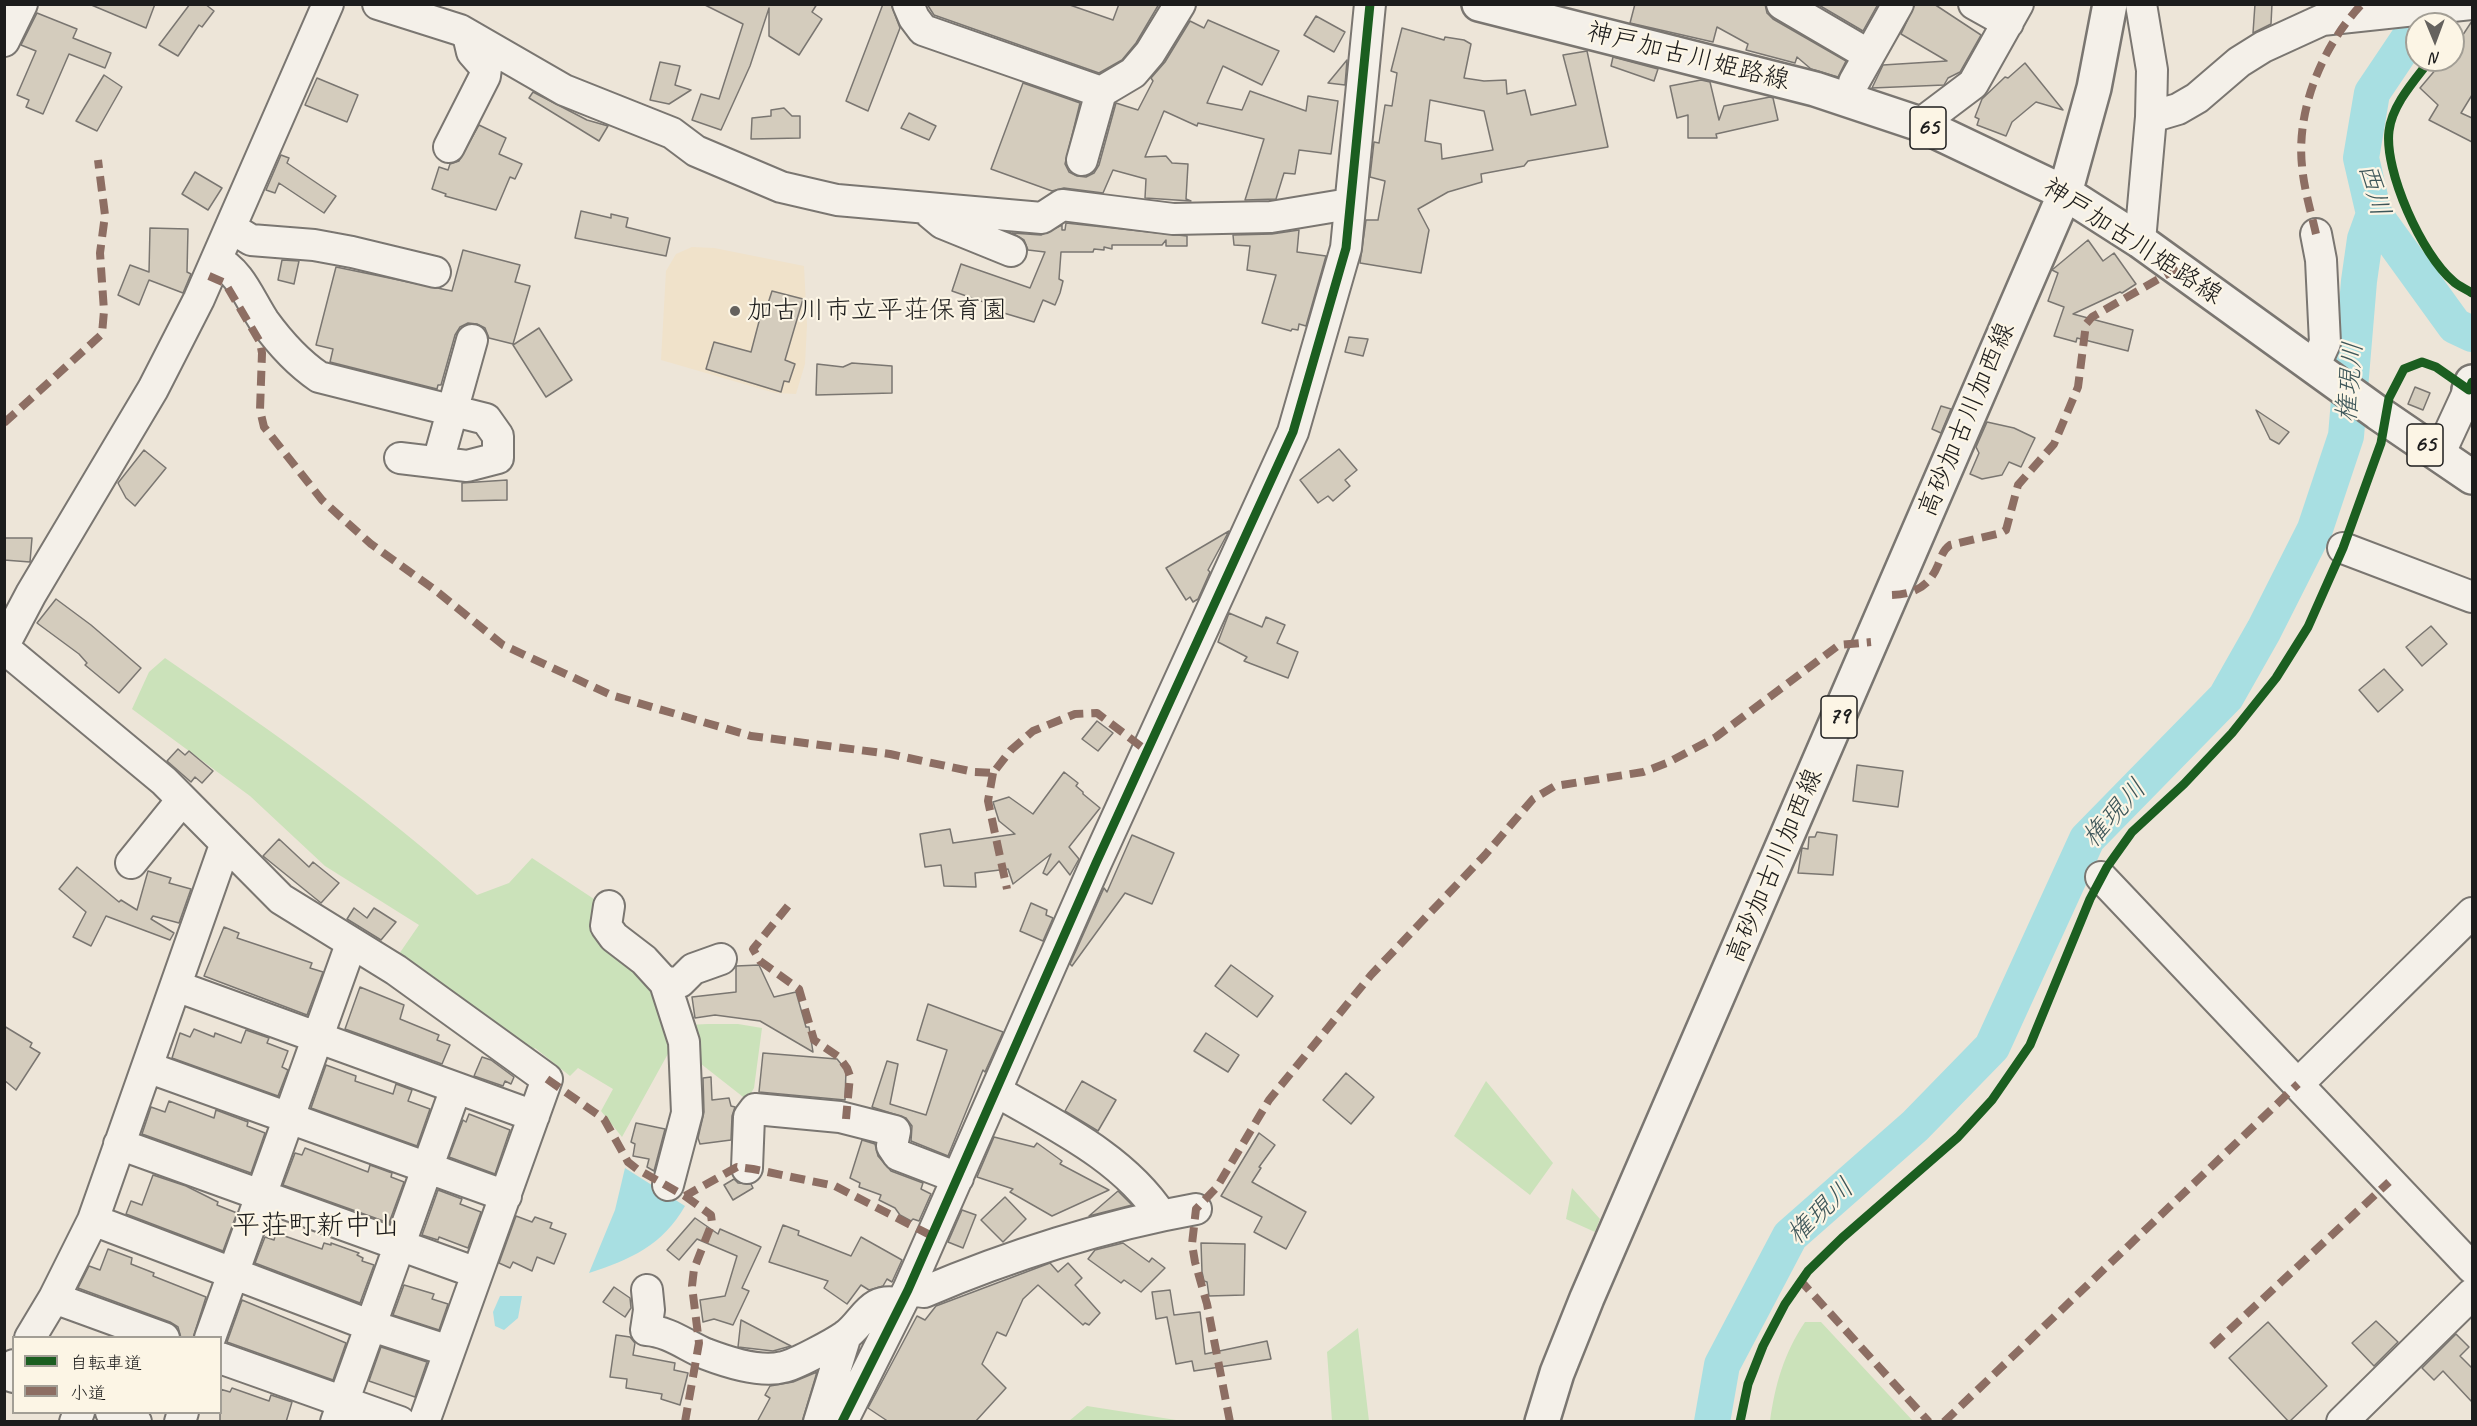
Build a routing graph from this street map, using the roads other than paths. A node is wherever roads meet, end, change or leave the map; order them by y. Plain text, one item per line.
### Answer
1 (22, 4) edge
2 (328, 4) edge
3 (378, 4) edge
4 (908, 4) edge
5 (1180, 4) edge
6 (1370, 4) edge
7 (1479, 4) edge
8 (1782, 4) edge
9 (1898, 4) edge
10 (1974, 4) edge
11 (2110, 4) edge
12 (2141, 4) edge
13 (2471, 4) edge
14 (2467, 5) edge
15 (2013, 14) edge
16 (468, 35) junction
17 (4, 41) edge
18 (1869, 55) junction
19 (1854, 82) dead end
20 (1101, 92) junction
21 (2151, 117) junction
22 (1920, 124) junction
23 (449, 147) dead end
24 (1082, 160) dead end
25 (2065, 193) junction
26 (1349, 204) junction
27 (927, 207) junction
28 (231, 228) junction
29 (2316, 234) dead end
30 (2140, 241) junction
31 (1011, 251) dead end
32 (216, 260) junction
33 (435, 272) dead end
34 (472, 340) dead end
35 (2318, 370) junction
36 (2471, 386) edge
37 (452, 410) junction
38 (2439, 455) junction
39 (400, 458) dead end
40 (438, 462) junction
41 (2472, 477) edge
42 (2343, 548) dead end
43 (2472, 597) edge
44 (4, 646) edge
45 (182, 800) junction
46 (225, 845) junction
47 (131, 863) dead end
48 (2101, 878) dead end
49 (609, 906) dead end
50 (2472, 913) edge
51 (351, 944) junction
52 (722, 959) dead end
53 (665, 983) junction
54 (176, 986) junction
55 (318, 1038) junction
56 (147, 1067) junction
57 (2298, 1084) junction
58 (456, 1088) junction
59 (996, 1090) junction
60 (534, 1116) junction
61 (290, 1117) junction
62 (119, 1144) junction
63 (428, 1168) junction
64 (747, 1168) dead end
65 (958, 1178) junction
66 (668, 1185) dead end
67 (506, 1196) junction
68 (261, 1197) junction
69 (1196, 1209) dead end
70 (1161, 1215) junction
71 (93, 1220) junction
72 (400, 1245) junction
73 (2472, 1268) edge
74 (232, 1273) junction
75 (477, 1273) junction
76 (647, 1290) dead end
77 (2472, 1294) edge
78 (904, 1297) junction
79 (54, 1298) junction
80 (369, 1325) junction
81 (846, 1335) junction
82 (31, 1336) edge
83 (158, 1336) edge
84 (211, 1336) edge
85 (449, 1351) junction
86 (222, 1359) edge
87 (339, 1412) edge
88 (114, 1414) edge
89 (136, 1422) edge
90 (400, 1422) edge
91 (424, 1422) edge
92 (819, 1422) edge
93 (842, 1422) edge
94 (1542, 1422) edge
95 (2342, 1422) edge

1 - 17 street
2 - 28 street
3 - 16 street
4 - 20 street
5 - 20 street
6 - 26 street
7 - 22 main road, 神戸加古川姫路線 / 65
8 - 18 street
9 - 18 street
10 - 15 street
11 - 25 main road, 高砂加古川加西線 / 79
12 - 21 street
13 - 14 street
14 - 21 street
15 - 22 street
16 - 23 street
16 - 27 street
18 - 19 street
20 - 24 street
21 - 30 street
22 - 25 main road, 神戸加古川姫路線 / 65
25 - 30 main road, 神戸加古川姫路線 / 65
25 - 94 main road, 高砂加古川加西線 / 79
26 - 27 street
26 - 59 street
27 - 31 street
28 - 32 street
28 - 33 street
29 - 35 street
30 - 35 main road, 神戸加古川姫路線 / 65
32 - 37 street
32 - 44 street
34 - 37 street
35 - 38 main road, 神戸加古川姫路線 / 65
36 - 38 street
37 - 40 street
37 - 40 street
38 - 41 main road, 神戸加古川姫路線 / 65
39 - 40 street
42 - 43 street
44 - 45 street
45 - 46 street
45 - 47 street
46 - 51 street
46 - 54 street
48 - 57 street
49 - 53 street
50 - 57 street
51 - 55 street
51 - 60 street
52 - 53 street
53 - 66 street
54 - 55 street
54 - 56 street
55 - 58 street
55 - 61 street
56 - 61 street
56 - 62 street
57 - 73 street
58 - 60 street
58 - 63 street
59 - 65 street
59 - 70 street
60 - 67 street
61 - 63 street
61 - 68 street
62 - 68 street
62 - 71 street
63 - 67 street
63 - 72 street
64 - 65 street
65 - 78 street
67 - 75 street
68 - 72 street
68 - 74 street
69 - 70 street
70 - 78 street
71 - 74 street
71 - 79 street
72 - 75 street
72 - 80 street
74 - 80 street
74 - 84 street
75 - 85 street
76 - 81 street
77 - 95 street
78 - 81 street
78 - 93 street
79 - 82 street
79 - 83 street
80 - 85 street
80 - 87 street
81 - 92 street
85 - 91 street
86 - 87 street
87 - 90 street
88 - 89 street

